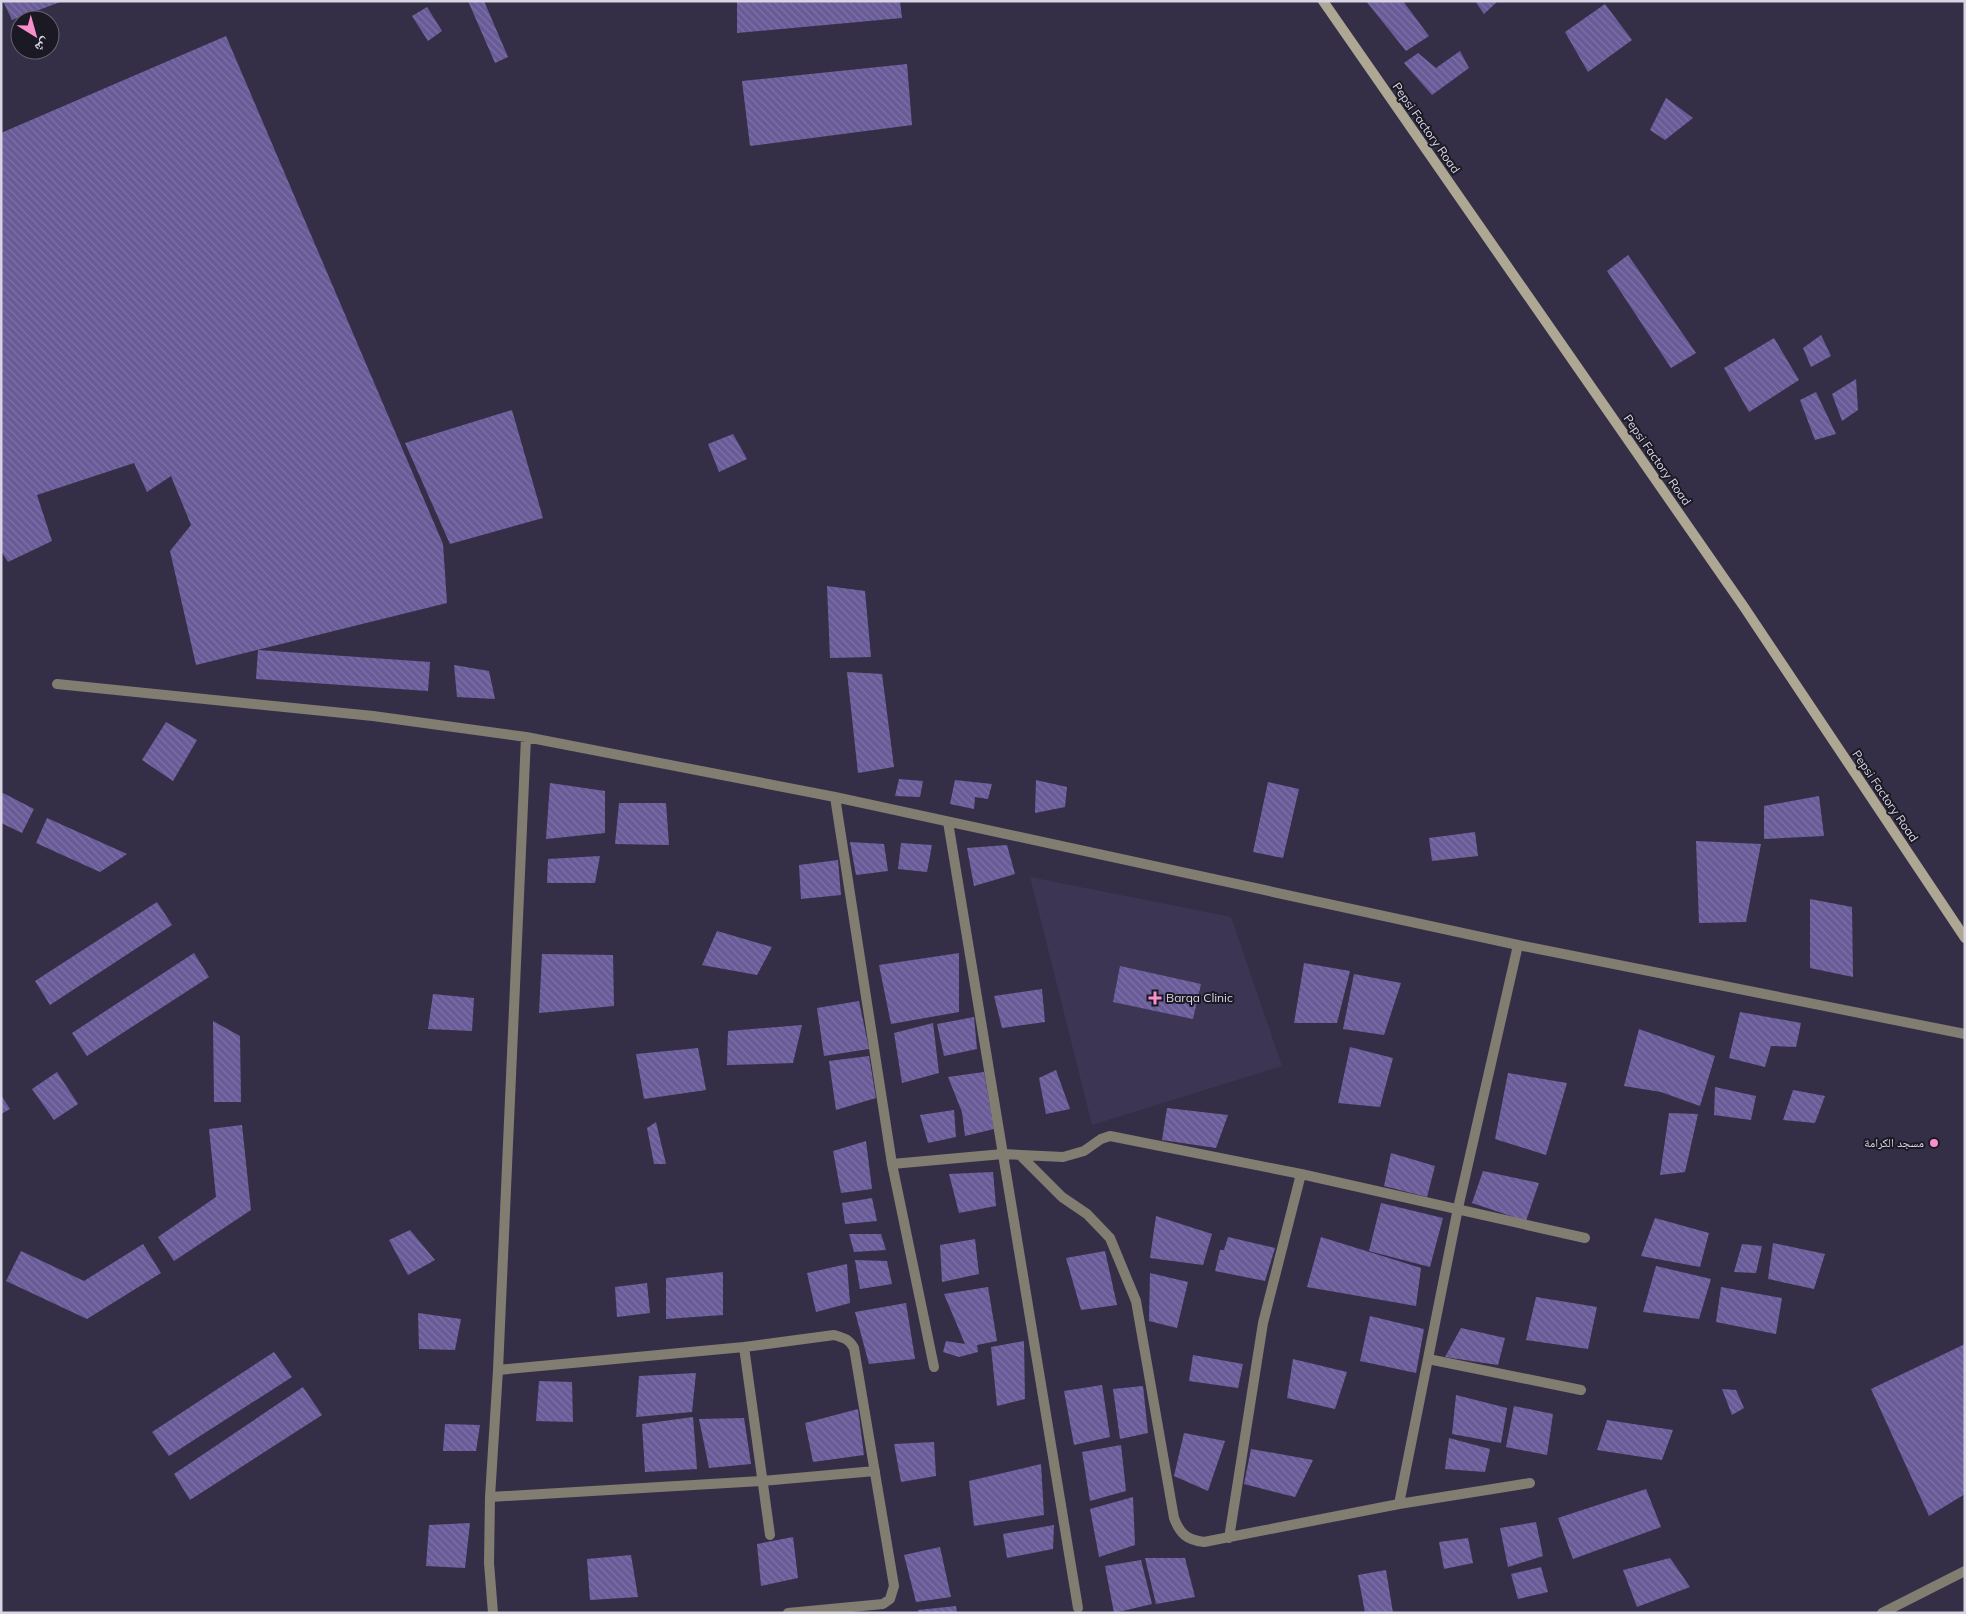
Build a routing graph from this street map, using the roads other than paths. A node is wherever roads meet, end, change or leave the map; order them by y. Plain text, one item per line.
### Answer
1 (1323, 1) edge
2 (57, 684) dead end
3 (526, 737) junction
4 (835, 797) junction
5 (948, 822) junction
6 (1965, 938) edge
7 (1518, 945) junction
8 (1965, 1034) edge
9 (1003, 1154) junction
10 (1020, 1155) junction
11 (892, 1164) junction
12 (1301, 1174) junction
13 (1458, 1208) junction
14 (1585, 1238) dead end
15 (744, 1347) junction
16 (1428, 1359) junction
17 (934, 1368) dead end
18 (498, 1370) junction
19 (1581, 1390) dead end
20 (875, 1471) junction
21 (761, 1481) junction
22 (1530, 1483) dead end
23 (490, 1497) junction
24 (1399, 1504) junction
25 (770, 1535) dead end
26 (1229, 1538) junction
27 (1965, 1571) edge
28 (1078, 1608) dead end
29 (493, 1613) edge
30 (788, 1613) edge
31 (1882, 1613) edge

1 - 6 main road, Pepsi Factory Road
2 - 3 street
3 - 4 street
3 - 18 street
4 - 5 street
4 - 11 street
5 - 7 street
5 - 9 street
7 - 8 street
7 - 13 street
9 - 10 street
9 - 11 street
9 - 28 street
10 - 12 street
10 - 26 street
11 - 17 street
12 - 13 street
12 - 26 street
13 - 14 street
13 - 16 street
15 - 18 street
15 - 20 street
15 - 21 street
16 - 19 street
16 - 24 street
18 - 23 street
20 - 21 street
20 - 30 street
21 - 23 street
21 - 25 street
22 - 24 street
23 - 29 street
24 - 26 street
27 - 31 street

